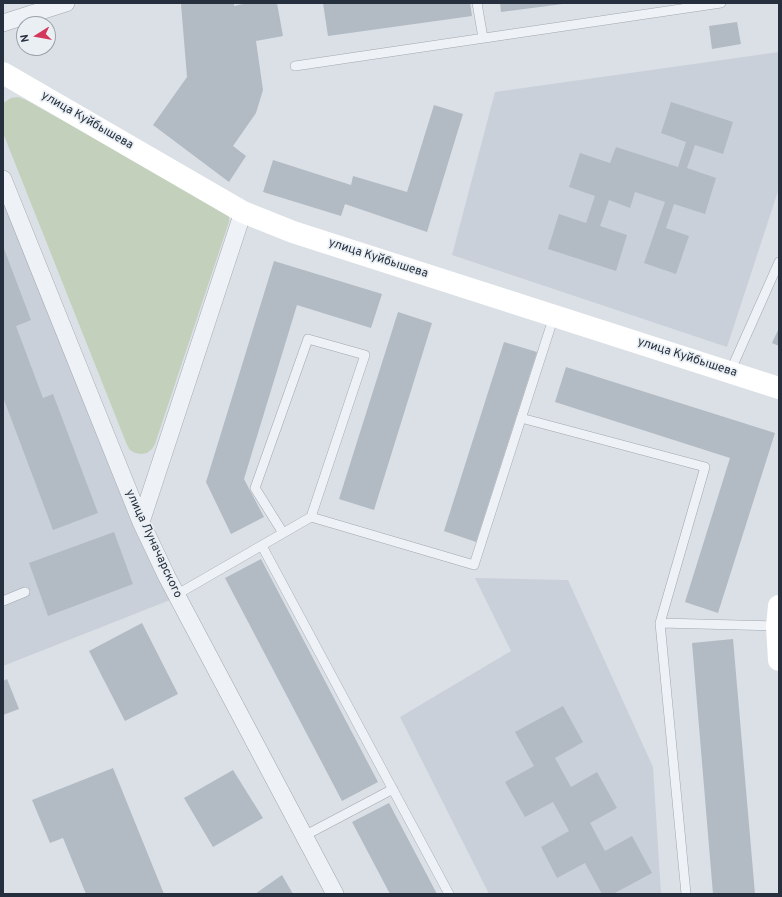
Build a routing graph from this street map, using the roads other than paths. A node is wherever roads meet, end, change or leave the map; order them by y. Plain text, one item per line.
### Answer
1 (66, 3) edge
2 (477, 3) edge
3 (721, 3) edge
4 (3, 23) edge
5 (482, 38) junction
6 (295, 66) dead end
7 (3, 73) edge
8 (3, 180) edge
9 (243, 212) junction
10 (779, 262) edge
11 (554, 316) junction
12 (730, 372) junction
13 (779, 388) edge
14 (521, 418) junction
15 (311, 517) junction
16 (141, 522) junction
17 (283, 533) junction
18 (262, 546) junction
19 (25, 592) dead end
20 (176, 595) junction
21 (3, 601) edge
22 (778, 619) edge
23 (660, 623) junction
24 (779, 660) edge
25 (393, 789) junction
26 (304, 836) junction
27 (335, 894) edge
28 (450, 894) edge
29 (686, 894) edge

1 - 4 street
2 - 5 lane
3 - 5 lane
5 - 6 lane
7 - 9 street, улица Куйбышева
8 - 16 street, улица Луначарского
9 - 11 street, улица Куйбышева
9 - 16 street
10 - 12 lane
11 - 12 street, улица Куйбышева
11 - 14 lane
12 - 13 street, улица Куйбышева
14 - 15 lane
14 - 23 lane
15 - 17 lane
15 - 17 lane
16 - 20 street, улица Луначарского
17 - 18 lane
18 - 20 lane
18 - 25 lane
19 - 21 lane
20 - 26 street, улица Луначарского
22 - 23 lane
22 - 24 street
23 - 29 lane
25 - 26 lane
25 - 28 lane
26 - 27 street, улица Луначарского

